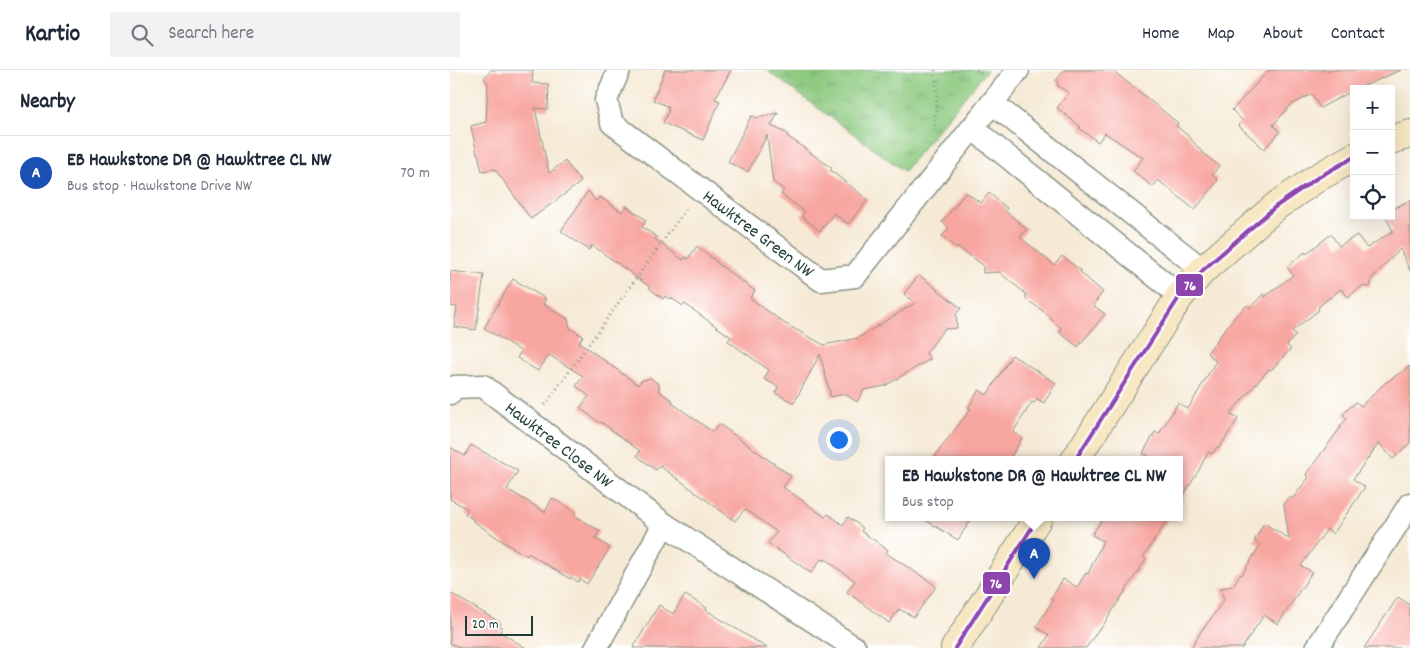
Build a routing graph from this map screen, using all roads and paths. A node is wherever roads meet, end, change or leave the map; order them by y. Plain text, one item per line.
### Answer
1 (619, 70) edge
2 (935, 70) edge
3 (976, 70) edge
4 (1018, 70) edge
5 (987, 78) dead end
6 (992, 103) junction
7 (972, 128) junction
8 (1410, 134) edge
9 (939, 139) dead end
10 (1395, 139) edge
11 (1350, 159) edge
12 (686, 209) dead end
13 (1203, 270) junction
14 (1180, 296) junction
15 (450, 392) edge
16 (540, 413) dead end
17 (1078, 456) edge
18 (1410, 504) edge
19 (1036, 521) edge
20 (664, 524) junction
21 (596, 648) edge
22 (854, 648) edge
23 (955, 648) edge
24 (1317, 648) edge

1 - 7 street, Hawktree Green NW
2 - 9 path
3 - 5 path
4 - 6 street, Hawktree Green NW
6 - 7 street, Hawktree Green NW
6 - 13 street
7 - 14 street
8 - 10 street
11 - 13 street
12 - 16 path
13 - 14 street
14 - 17 street
15 - 20 street, Hawktree Close NW
18 - 24 street
19 - 23 street
20 - 21 street
20 - 22 street, Hawktree Close NW

